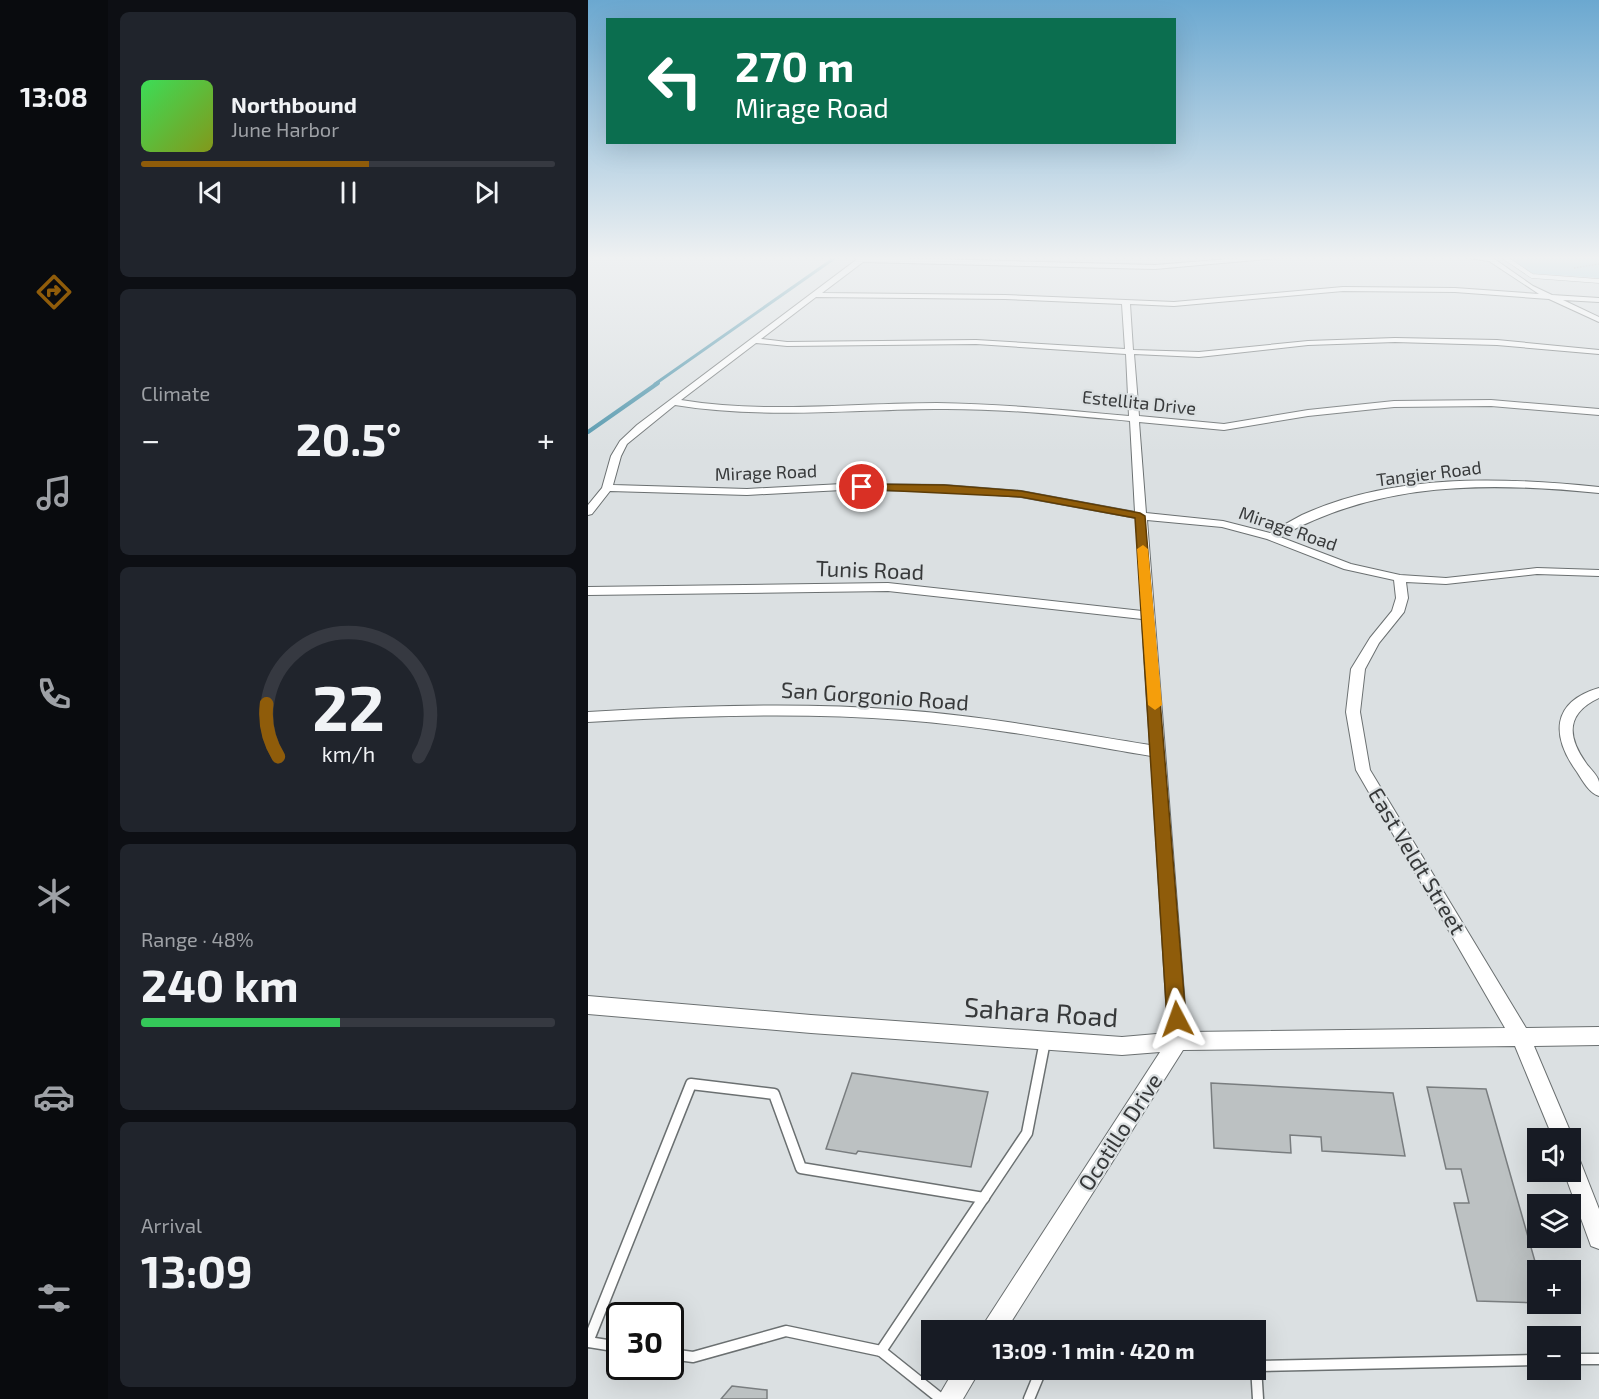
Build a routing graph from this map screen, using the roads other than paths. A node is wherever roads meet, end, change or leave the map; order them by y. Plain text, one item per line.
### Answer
1 (779, 322) edge
2 (1127, 322) edge
3 (754, 341) junction
4 (1128, 351) junction
5 (1599, 352) edge
6 (675, 402) junction
7 (1599, 412) edge
8 (1134, 419) junction
9 (607, 488) junction
10 (1599, 490) edge
11 (588, 512) edge
12 (1140, 516) junction
13 (1271, 537) junction
14 (1599, 573) edge
15 (1400, 578) junction
16 (588, 591) edge
17 (1149, 616) junction
18 (1599, 693) edge
19 (588, 717) edge
20 (1158, 752) junction
21 (1599, 790) edge
22 (588, 1005) edge
23 (1599, 1036) edge
24 (1521, 1037) junction
25 (1045, 1041) junction
26 (1178, 1041) junction
27 (1559, 1128) edge
28 (1578, 1182) edge
29 (984, 1198) junction
30 (1599, 1238) edge
31 (1003, 1320) edge
32 (588, 1342) edge
33 (606, 1345) edge
34 (881, 1351) junction
35 (684, 1356) edge
36 (1581, 1359) edge
37 (1599, 1359) edge
38 (1527, 1360) edge
39 (1266, 1366) edge
40 (961, 1380) edge
41 (1037, 1380) edge
42 (1257, 1380) edge
43 (941, 1399) edge
44 (949, 1399) edge
45 (1029, 1399) edge
46 (1258, 1399) edge

1 - 3 street
2 - 4 street
3 - 4 street
3 - 6 street
4 - 5 street
4 - 8 street
6 - 8 street, Estellita Drive
6 - 9 street
7 - 8 street, Estellita Drive
8 - 12 street
9 - 11 street
9 - 12 street, Mirage Road
10 - 13 street, Tangier Road
12 - 13 street, Mirage Road
12 - 17 street
13 - 15 street, Mirage Road
14 - 15 street, Mirage Road
15 - 24 street, East Veldt Street
16 - 17 street, Tunis Road
17 - 20 street
18 - 21 street
19 - 20 street, San Gorgonio Road
20 - 26 street
22 - 25 street, Sahara Road
23 - 24 street, Sahara Road
24 - 26 street, Sahara Road
24 - 27 street, East Veldt Street
25 - 26 street, Sahara Road
25 - 29 lane
26 - 31 street, Ocotillo Drive
28 - 30 street
29 - 32 lane
29 - 34 lane
32 - 33 lane
34 - 35 lane
34 - 43 lane
36 - 37 lane
38 - 39 lane
40 - 44 street
41 - 45 lane
42 - 46 lane

